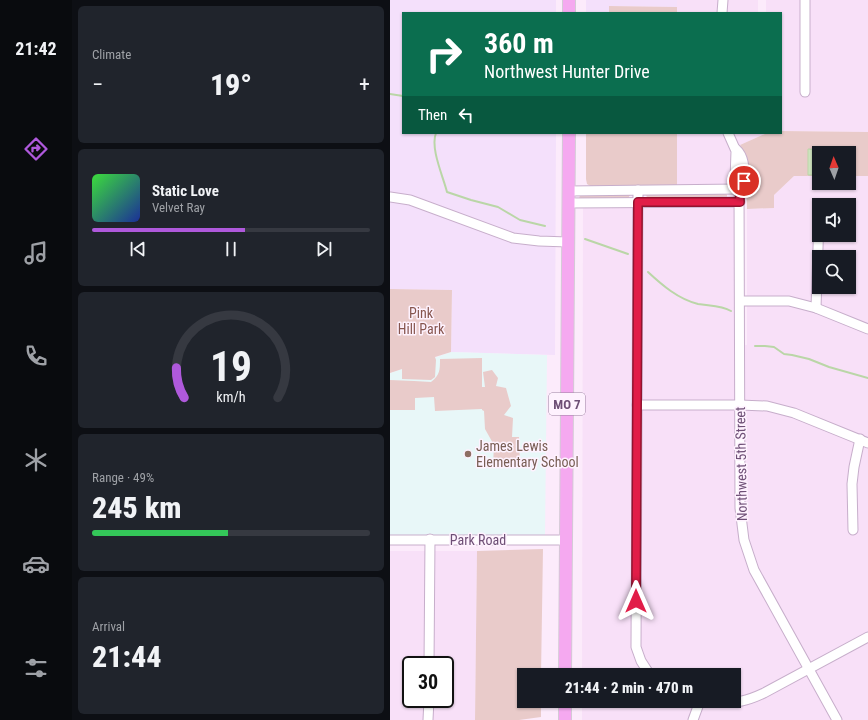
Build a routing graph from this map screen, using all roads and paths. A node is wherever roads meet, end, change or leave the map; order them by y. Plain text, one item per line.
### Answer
1 (569, 0) edge
2 (723, 0) edge
3 (805, 0) edge
4 (569, 12) edge
5 (722, 12) edge
6 (805, 92) dead end
7 (569, 134) edge
8 (728, 134) edge
9 (739, 187) junction
10 (638, 190) junction
11 (390, 197) edge
12 (568, 197) junction
13 (638, 202) junction
14 (740, 202) junction
15 (568, 242) junction
16 (818, 242) edge
17 (740, 301) junction
18 (816, 308) junction
19 (868, 329) edge
20 (637, 405) junction
21 (740, 405) junction
22 (864, 441) edge
23 (853, 530) dead end
24 (430, 539) junction
25 (390, 540) edge
26 (566, 540) junction
27 (868, 636) edge
28 (429, 656) edge
29 (565, 668) edge
30 (645, 668) edge
31 (809, 669) junction
32 (741, 701) edge
33 (429, 708) edge
34 (565, 708) edge
35 (697, 708) edge
36 (428, 720) edge
37 (565, 720) edge
38 (693, 720) edge
39 (837, 720) edge

1 - 4 main road
2 - 5 street
3 - 6 street
7 - 12 main road, MO 7
8 - 9 street, Northwest 5th Street
9 - 10 street
9 - 14 street, Northwest 5th Street
10 - 12 street
10 - 13 street
11 - 15 street
12 - 13 street
12 - 15 main road, MO 7
13 - 14 street
13 - 20 street
14 - 17 street, Northwest 5th Street
15 - 26 main road, MO 7
16 - 18 street
17 - 18 street
17 - 21 street, Northwest 5th Street
18 - 19 street
20 - 21 street
20 - 30 street
21 - 22 street
21 - 31 street, Northwest 5th Street
22 - 23 street
24 - 25 street, Park Road
24 - 26 street, Park Road
24 - 28 street
26 - 29 main road, MO 7
27 - 31 street
31 - 32 street
31 - 39 street, Northwest 5th Street
33 - 36 street
34 - 37 main road
35 - 38 street

